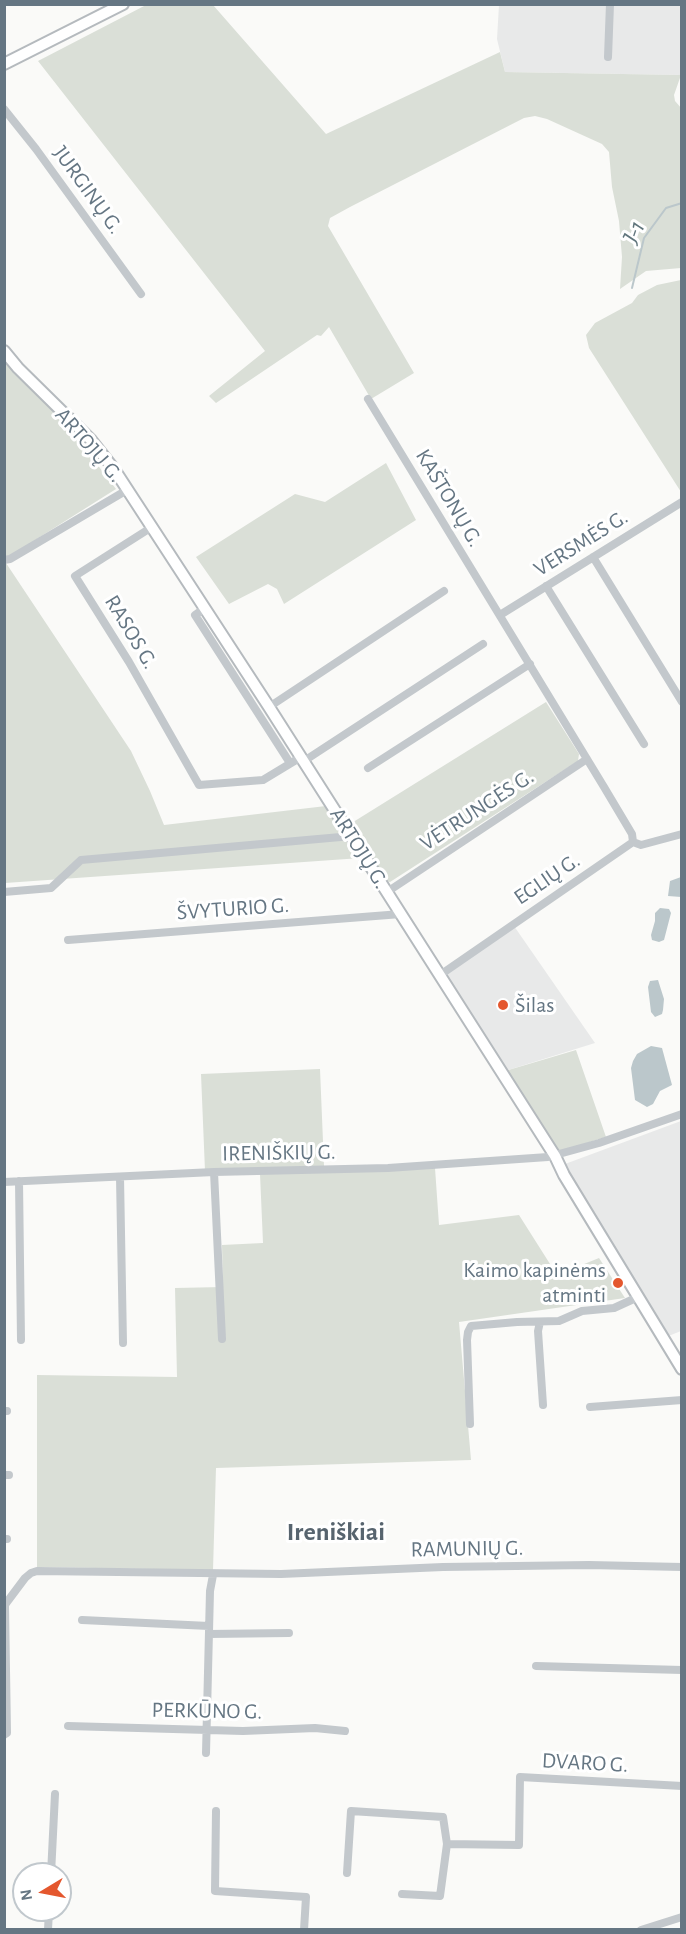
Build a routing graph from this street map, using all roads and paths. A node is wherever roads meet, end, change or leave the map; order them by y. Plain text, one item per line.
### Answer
1 (123, 4) edge
2 (610, 4) edge
3 (608, 57) dead end
4 (4, 64) edge
5 (4, 109) edge
6 (141, 294) dead end
7 (4, 351) edge
8 (368, 399) dead end
9 (128, 490) junction
10 (681, 501) edge
11 (152, 527) junction
12 (593, 557) junction
13 (4, 560) edge
14 (546, 586) junction
15 (444, 591) dead end
16 (205, 608) junction
17 (500, 615) junction
18 (483, 644) dead end
19 (530, 664) junction
20 (681, 702) edge
21 (270, 707) junction
22 (644, 744) dead end
23 (303, 759) junction
24 (587, 759) junction
25 (290, 763) junction
26 (368, 768) dead end
27 (681, 834) edge
28 (352, 836) junction
29 (633, 842) junction
30 (4, 892) edge
31 (387, 892) junction
32 (401, 914) junction
33 (68, 940) dead end
34 (440, 975) junction
35 (681, 1114) edge
36 (555, 1156) junction
37 (214, 1172) junction
38 (120, 1176) junction
39 (19, 1181) junction
40 (4, 1182) edge
41 (638, 1297) junction
42 (540, 1322) junction
43 (222, 1339) dead end
44 (21, 1340) dead end
45 (123, 1343) dead end
46 (681, 1369) edge
47 (681, 1400) edge
48 (543, 1406) dead end
49 (590, 1407) dead end
50 (470, 1424) dead end
51 (681, 1567) edge
52 (213, 1575) junction
53 (5, 1606) edge
54 (82, 1620) dead end
55 (209, 1630) junction
56 (289, 1633) dead end
57 (536, 1666) dead end
58 (681, 1670) edge
59 (6, 1686) edge
60 (68, 1726) dead end
61 (207, 1730) junction
62 (345, 1731) dead end
63 (4, 1735) edge
64 (206, 1753) dead end
65 (681, 1786) edge
66 (55, 1794) dead end
67 (216, 1811) dead end
68 (447, 1844) junction
69 (52, 1862) edge
70 (347, 1873) dead end
71 (402, 1894) dead end
72 (681, 1917) edge
73 (304, 1929) edge
74 (641, 1929) edge

1 - 4 main road
2 - 3 street
5 - 6 street, JURGINŲ G.
7 - 9 main road, ARTOJŲ G.
8 - 17 street, KAŠTONŲ G.
9 - 11 main road, ARTOJŲ G.
9 - 13 street
10 - 12 street, VERSMĖS G.
11 - 16 main road, ARTOJŲ G.
11 - 25 street, RASOS G.
12 - 14 street, VERSMĖS G.
12 - 20 street
14 - 17 street, VERSMĖS G.
14 - 22 street
15 - 21 street
16 - 21 main road, ARTOJŲ G.
16 - 25 street
17 - 19 street, KAŠTONŲ G.
18 - 23 street
19 - 24 street, KAŠTONŲ G.
19 - 26 street
21 - 23 main road, ARTOJŲ G.
23 - 25 street
23 - 28 main road, ARTOJŲ G.
24 - 29 street, KAŠTONŲ G.
24 - 31 street, VĖTRUNGĖS G.
27 - 29 street, EGLIŲ G.
28 - 30 street
28 - 31 main road, ARTOJŲ G.
29 - 34 street, EGLIŲ G.
31 - 32 main road, ARTOJŲ G.
32 - 33 street, ŠVYTURIO G.
32 - 34 main road, ARTOJŲ G.
34 - 36 main road, ARTOJŲ G.
35 - 36 street, IRENIŠKIŲ G.
36 - 37 street, IRENIŠKIŲ G.
36 - 41 main road, ARTOJŲ G.
37 - 38 street, IRENIŠKIŲ G.
37 - 43 street
38 - 39 street, IRENIŠKIŲ G.
38 - 45 street
39 - 40 street, IRENIŠKIŲ G.
39 - 44 street
41 - 42 street
41 - 46 main road, ARTOJŲ G.
42 - 48 street
42 - 50 street
47 - 49 street
51 - 52 street, RAMUNIŲ G.
52 - 53 street, RAMUNIŲ G.
52 - 55 street
53 - 59 street
54 - 55 street
55 - 56 street
55 - 61 street
57 - 58 street
59 - 63 street
60 - 61 street, PERKŪNO G.
61 - 62 street, PERKŪNO G.
61 - 64 street
65 - 68 street, DVARO G.
66 - 69 street
67 - 73 street
68 - 70 street
68 - 71 street
72 - 74 street

